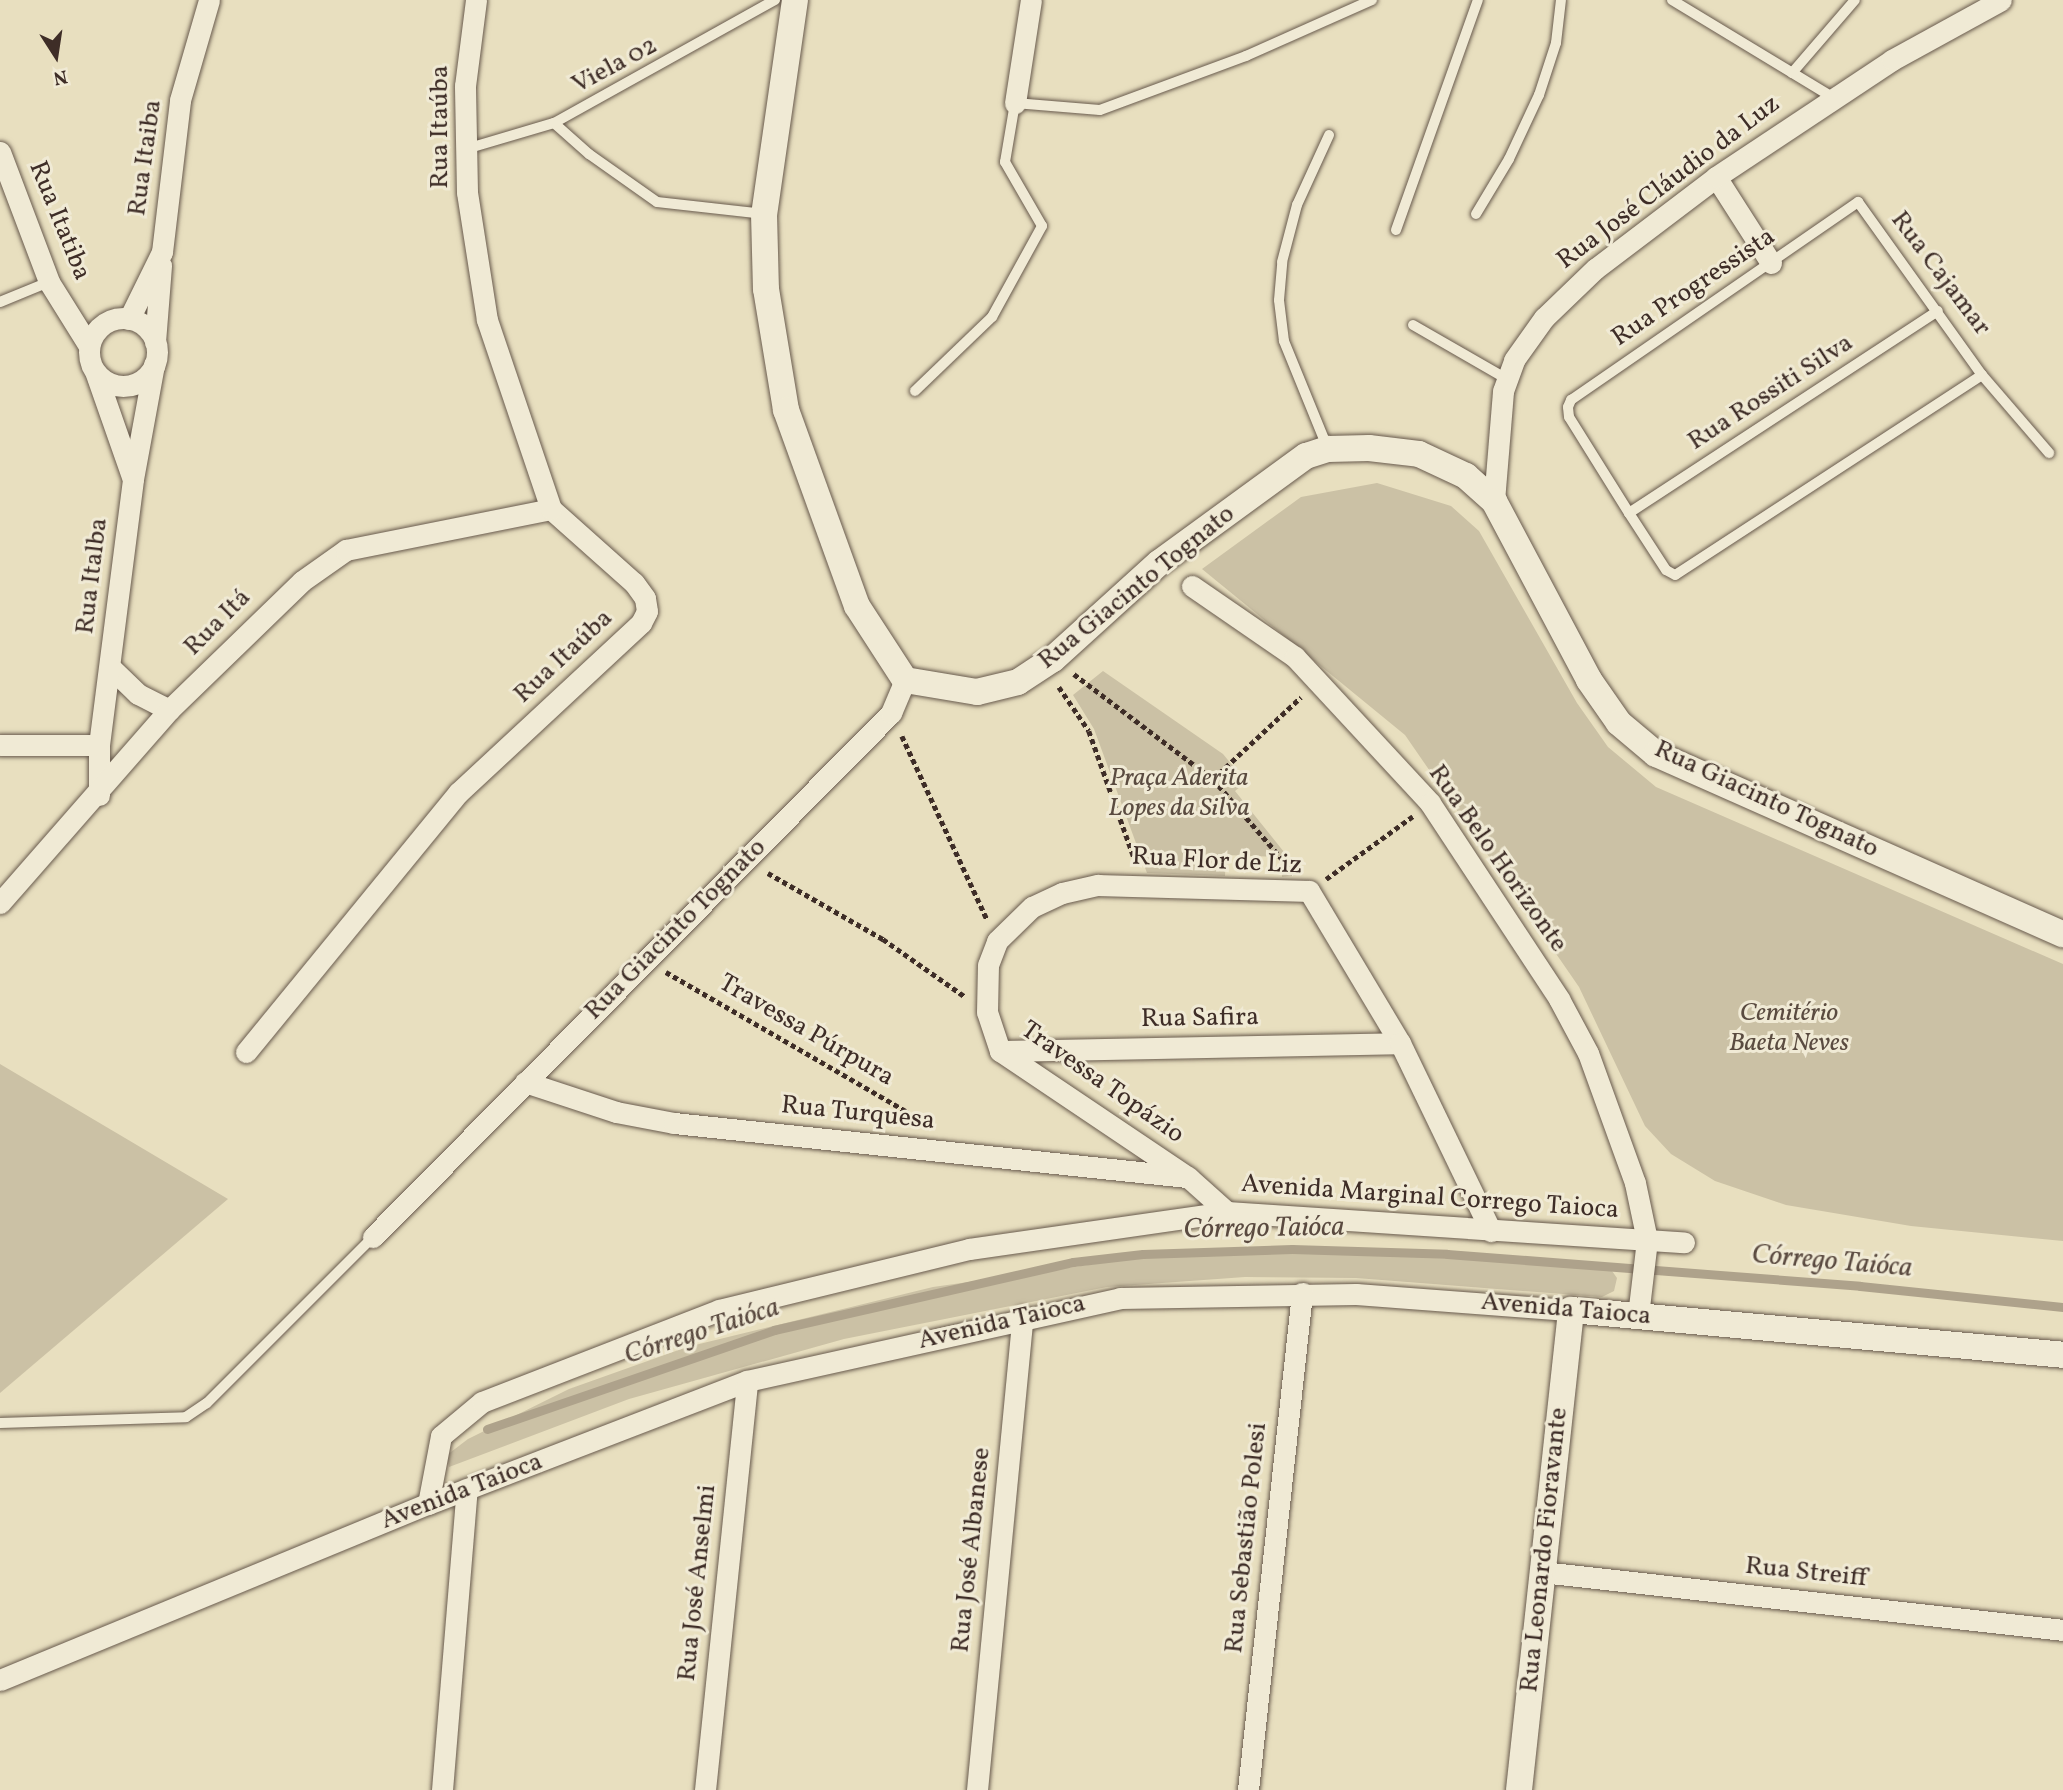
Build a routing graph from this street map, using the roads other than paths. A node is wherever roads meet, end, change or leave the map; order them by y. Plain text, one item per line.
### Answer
1 (209, 0) edge
2 (476, 0) edge
3 (775, 0) edge
4 (795, 0) edge
5 (1031, 0) edge
6 (1372, 0) edge
7 (1478, 0) edge
8 (1561, 0) edge
9 (1672, 0) edge
10 (1855, 0) edge
11 (2001, 0) edge
12 (1792, 73) junction
13 (1832, 97) junction
14 (1014, 103) junction
15 (554, 123) junction
16 (1329, 135) dead end
17 (466, 149) junction
18 (0, 152) edge
19 (1716, 177) junction
20 (1858, 202) joint
21 (764, 214) junction
22 (1476, 214) dead end
23 (1396, 230) dead end
24 (162, 252) junction
25 (1771, 263) junction
26 (49, 282) junction
27 (0, 302) edge
28 (1938, 311) junction
29 (130, 318) junction
30 (1413, 326) dead end
31 (155, 342) junction
32 (89, 346) junction
33 (154, 365) junction
34 (96, 374) junction
35 (1982, 375) junction
36 (1507, 379) junction
37 (915, 391) dead end
38 (1328, 449) junction
39 (2049, 453) dead end
40 (133, 479) junction
41 (1494, 501) junction
42 (551, 509) junction
43 (1629, 513) junction
44 (1192, 586) dead end
45 (110, 667) junction
46 (905, 680) junction
47 (169, 710) junction
48 (0, 744) edge
49 (99, 745) junction
50 (99, 795) junction
51 (0, 903) edge
52 (2063, 934) edge
53 (987, 1012) joint
54 (1400, 1043) junction
55 (1000, 1051) junction
56 (246, 1052) dead end
57 (525, 1082) junction
58 (1189, 1178) junction
59 (1227, 1212) junction
60 (1492, 1231) junction
61 (373, 1237) joint
62 (1684, 1242) dead end
63 (1647, 1250) junction
64 (1302, 1293) junction
65 (1571, 1310) junction
66 (1023, 1316) junction
67 (1638, 1316) junction
68 (2063, 1355) edge
69 (747, 1381) junction
70 (0, 1423) edge
71 (467, 1489) junction
72 (428, 1504) junction
73 (1542, 1572) junction
74 (2063, 1630) edge
75 (0, 1680) edge
76 (442, 1790) edge
77 (705, 1790) edge
78 (977, 1790) edge
79 (1248, 1790) edge
80 (1519, 1790) edge

1 - 24 street, Rua Itaiba
2 - 17 street, Rua Itaúba
3 - 15 lane, Viela 02
4 - 21 street
5 - 14 street
6 - 14 lane
7 - 23 lane
8 - 22 lane
9 - 12 lane
10 - 12 lane
11 - 13 street, Rua José Cláudio da Luz
12 - 13 lane
13 - 19 street, Rua José Cláudio da Luz
14 - 37 lane
15 - 17 lane, Viela 02
15 - 21 lane
16 - 38 lane
17 - 42 street, Rua Itaúba
18 - 26 street, Rua Itatiba
19 - 25 street
19 - 36 street, Rua José Cláudio da Luz
20 - 25 lane, Rua Progressista
20 - 28 lane, Rua Cajamar
21 - 46 street
24 - 29 street, Rua Itaiba
24 - 31 street
25 - 43 lane, Rua Progressista
26 - 27 lane
26 - 32 street, Rua Itatiba
28 - 35 lane, Rua Cajamar
28 - 43 lane, Rua Rossiti Silva
29 - 31 street
29 - 32 street
30 - 36 lane
31 - 33 street
32 - 34 street
33 - 34 street
33 - 40 street, Rua Italba
34 - 40 street
35 - 39 lane
35 - 43 lane
36 - 41 street, Rua José Cláudio da Luz
38 - 41 street, Rua Giacinto Tognato
38 - 46 street, Rua Giacinto Tognato
40 - 45 street, Rua Italba
41 - 52 street, Rua Giacinto Tognato
42 - 47 street, Rua Itá
42 - 56 street, Rua Itaúba
44 - 63 street, Rua Belo Horizonte
45 - 47 street
45 - 49 street, Rua Italba
46 - 57 street, Rua Giacinto Tognato
47 - 50 street, Rua Itá
48 - 49 street
49 - 50 street, Rua Italba
50 - 51 street, Rua Itá
53 - 54 street, Rua Flor de Liz
53 - 55 street, Travessa Topázio
54 - 55 street, Rua Safira
54 - 60 street, Rua Flor de Liz
55 - 58 street, Travessa Topázio
57 - 58 street, Rua Turquesa
57 - 61 street, Rua Giacinto Tognato
58 - 59 street, Travessa Topázio
59 - 60 street, Avenida Marginal Corrego Taioca
59 - 72 street, Avenida Marginal Corrego Taioca
60 - 63 street, Avenida Marginal Corrego Taioca
61 - 70 lane
62 - 63 street, Avenida Marginal Corrego Taioca
63 - 67 street
64 - 65 street, Avenida Taioca
64 - 66 street, Avenida Taioca
64 - 79 street, Rua Sebastião Polesi
65 - 67 street, Avenida Taioca
65 - 73 street, Rua Leonardo Fioravante
66 - 69 street, Avenida Taioca
66 - 78 street, Rua José Albanese
67 - 68 street, Avenida Taioca
69 - 71 street, Avenida Taioca
69 - 77 street, Rua José Anselmi
71 - 72 street, Avenida Taioca
71 - 76 street
72 - 75 street, Avenida Taioca
73 - 74 street, Rua Streiff
73 - 80 street, Rua Leonardo Fioravante

